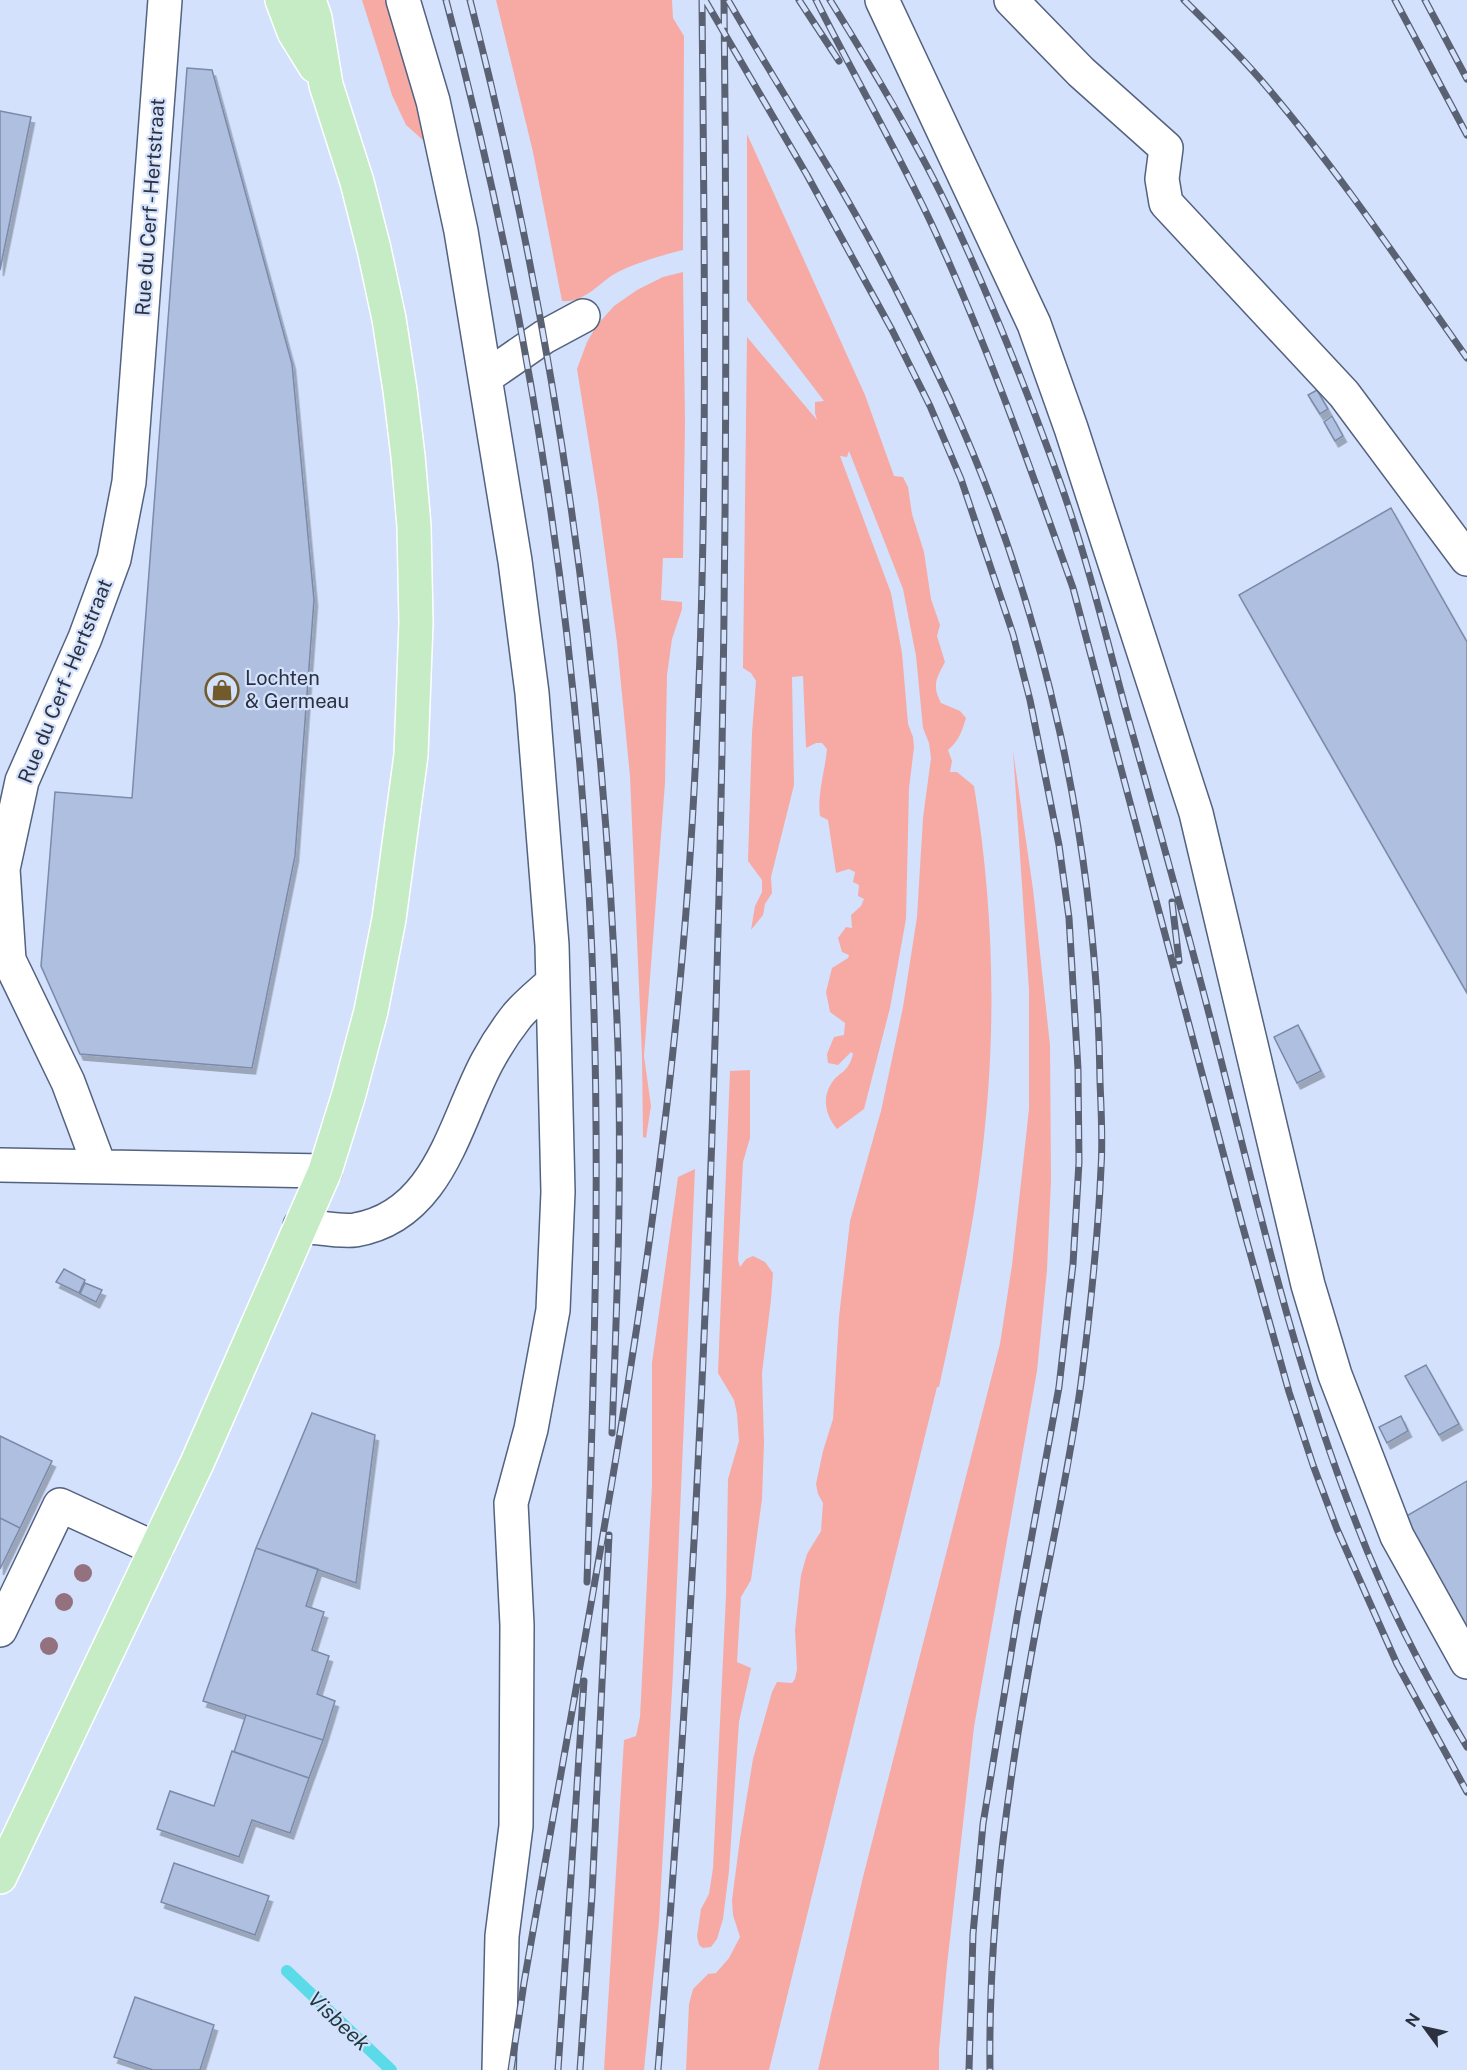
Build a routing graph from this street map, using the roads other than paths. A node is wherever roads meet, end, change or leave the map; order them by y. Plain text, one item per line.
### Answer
1 (165, 0) edge
2 (282, 0) edge
3 (309, 0) edge
4 (403, 0) edge
5 (882, 0) edge
6 (1011, 0) edge
7 (326, 86) junction
8 (583, 316) dead end
9 (486, 376) junction
10 (1467, 559) edge
11 (11, 779) edge
12 (3, 928) edge
13 (553, 982) junction
14 (0, 1165) edge
15 (99, 1165) junction
16 (325, 1171) junction
17 (300, 1226) junction
18 (156, 1549) junction
19 (0, 1630) edge
20 (1467, 1662) edge
21 (0, 1875) edge
22 (498, 2070) edge

1 - 11 street, Rue du Cerf - Hertstraat
2 - 7 main road
3 - 7 main road
4 - 9 street
5 - 20 street
6 - 10 street
7 - 16 main road
8 - 9 street
9 - 13 street
11 - 12 street, Rue du Cerf - Hertstraat
12 - 15 street, Rue du Cerf - Hertstraat
13 - 17 street
13 - 22 street
14 - 15 street
15 - 16 street
16 - 17 main road
17 - 18 main road
18 - 19 street
18 - 21 main road

